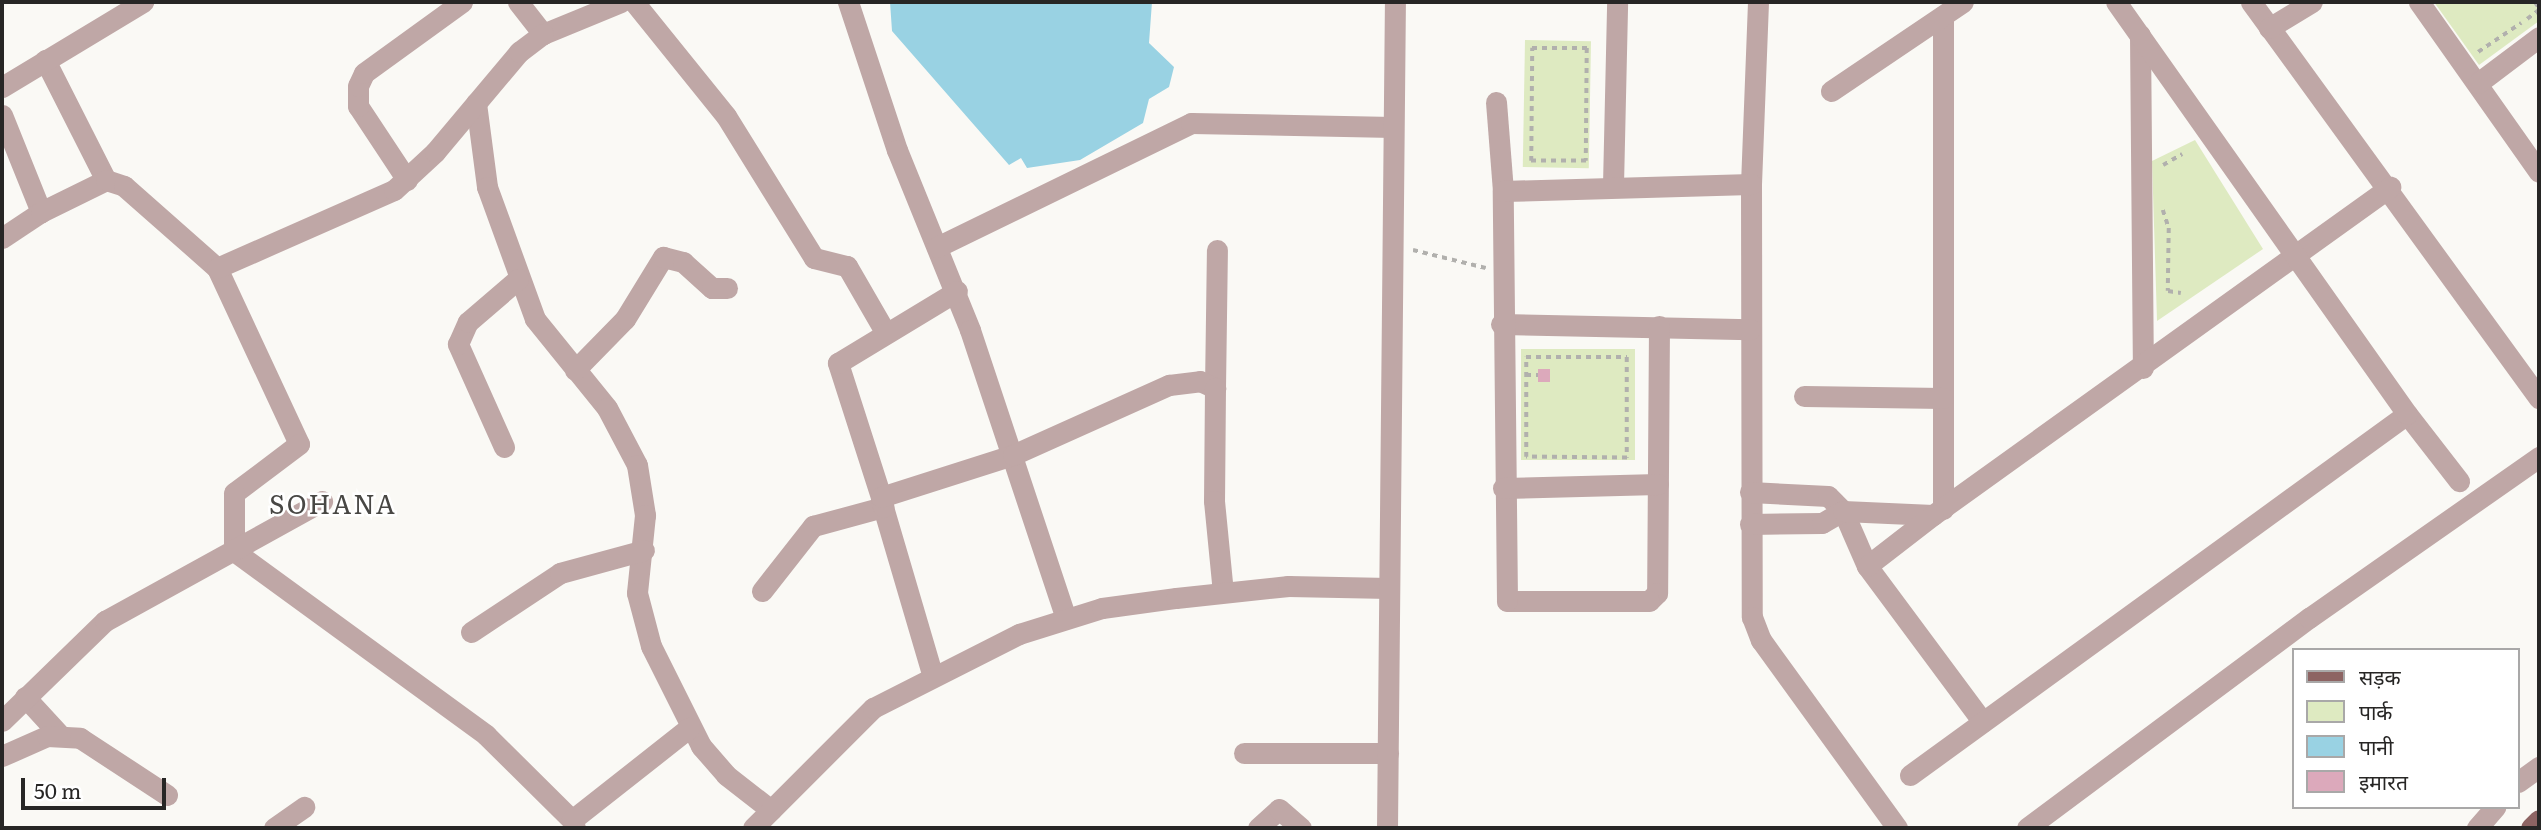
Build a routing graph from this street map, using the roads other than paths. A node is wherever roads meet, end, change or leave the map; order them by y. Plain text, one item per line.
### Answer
1 (143, 2) edge
2 (462, 2) edge
3 (518, 2) edge
4 (621, 2) edge
5 (634, 2) edge
6 (848, 2) edge
7 (1395, 2) edge
8 (1617, 2) edge
9 (1758, 2) edge
10 (1964, 2) edge
11 (2116, 2) edge
12 (2251, 2) edge
13 (2312, 2) edge
14 (2418, 2) edge
15 (1943, 16) junction
16 (2269, 28) junction
17 (543, 34) junction
18 (2140, 35) junction
19 (2539, 37) edge
20 (45, 60) junction
21 (2478, 83) junction
22 (2, 87) edge
23 (1831, 91) dead end
24 (1496, 102) dead end
25 (475, 103) junction
26 (2, 115) edge
27 (1393, 127) junction
28 (2539, 172) edge
29 (106, 180) junction
30 (407, 180) junction
31 (1751, 184) junction
32 (1613, 185) junction
33 (2390, 187) junction
34 (1503, 191) junction
35 (41, 212) junction
36 (2, 237) edge
37 (937, 247) junction
38 (1217, 250) dead end
39 (2298, 254) junction
40 (217, 268) junction
41 (518, 279) junction
42 (727, 288) dead end
43 (957, 291) junction
44 (1502, 324) junction
45 (1659, 326) junction
46 (1750, 329) junction
47 (884, 330) junction
48 (2143, 368) junction
49 (575, 370) junction
50 (2533, 375) edge
51 (1215, 388) junction
52 (1804, 396) dead end
53 (1943, 398) junction
54 (2539, 399) edge
55 (2407, 414) junction
56 (504, 447) dead end
57 (1013, 455) junction
58 (2539, 457) edge
59 (2459, 481) dead end
60 (1658, 484) junction
61 (1503, 488) junction
62 (1750, 492) junction
63 (322, 502) dead end
64 (882, 502) junction
65 (1843, 511) junction
66 (1938, 512) junction
67 (1750, 524) junction
68 (644, 550) junction
69 (234, 551) junction
70 (1867, 566) junction
71 (1389, 588) junction
72 (762, 591) dead end
73 (1223, 592) junction
74 (1066, 618) junction
75 (471, 632) dead end
76 (932, 674) junction
77 (25, 697) junction
78 (2, 721) edge
79 (1983, 722) junction
80 (689, 728) junction
81 (59, 734) junction
82 (1388, 752) junction
83 (1244, 753) dead end
84 (2, 755) edge
85 (2539, 767) edge
86 (1910, 775) dead end
87 (2520, 781) edge
88 (167, 795) dead end
89 (304, 807) dead end
90 (2493, 809) edge
91 (771, 810) junction
92 (2539, 820) edge
93 (573, 824) edge
94 (274, 828) edge
95 (753, 828) edge
96 (1258, 828) edge
97 (1301, 828) edge
98 (1387, 828) edge
99 (1897, 828) edge
100 (2027, 828) edge
101 (2477, 828) edge
102 (2530, 828) edge

1 - 20 street
2 - 30 street
3 - 17 street
4 - 17 street
5 - 47 street
6 - 37 street
7 - 27 street
8 - 32 street
9 - 31 street
10 - 15 street
11 - 18 street
12 - 16 street
13 - 16 street
14 - 21 street
15 - 23 street
15 - 53 street
16 - 33 street
17 - 25 street
18 - 39 street
18 - 48 street
19 - 21 street
20 - 22 street
20 - 29 street
21 - 28 street
24 - 34 street
25 - 30 street
25 - 41 street
26 - 35 street
27 - 37 street
27 - 71 street
29 - 35 street
29 - 40 street
30 - 40 street
31 - 32 street
31 - 46 street
32 - 34 street
33 - 39 street
33 - 50 street
34 - 44 street
35 - 36 street
37 - 43 street
38 - 51 street
39 - 48 street
39 - 55 street
40 - 69 street
41 - 49 street
41 - 56 street
42 - 49 street
43 - 47 street
43 - 57 street
44 - 45 street
44 - 61 street
45 - 46 street
45 - 60 street
46 - 62 street
47 - 64 street
48 - 66 street
49 - 68 street
50 - 54 street
51 - 57 street
51 - 73 street
52 - 53 street
53 - 66 street
55 - 59 street
55 - 79 street
57 - 64 street
57 - 74 street
58 - 100 street
60 - 61 street
60 - 61 street
62 - 65 street
62 - 67 street
63 - 69 street
64 - 72 street
64 - 76 street
65 - 66 street
65 - 67 street
65 - 70 street
66 - 70 street
67 - 99 street
68 - 75 street
68 - 80 street
69 - 77 street
69 - 93 street
70 - 79 street
71 - 73 street
71 - 82 street
73 - 74 street
74 - 76 street
76 - 91 street
77 - 78 street
77 - 81 street
79 - 86 street
80 - 91 street
80 - 93 street
81 - 84 street
81 - 88 street
82 - 83 street
82 - 98 street
85 - 87 street
89 - 94 street
90 - 101 street
91 - 95 street
92 - 102 main road
96 - 97 street

